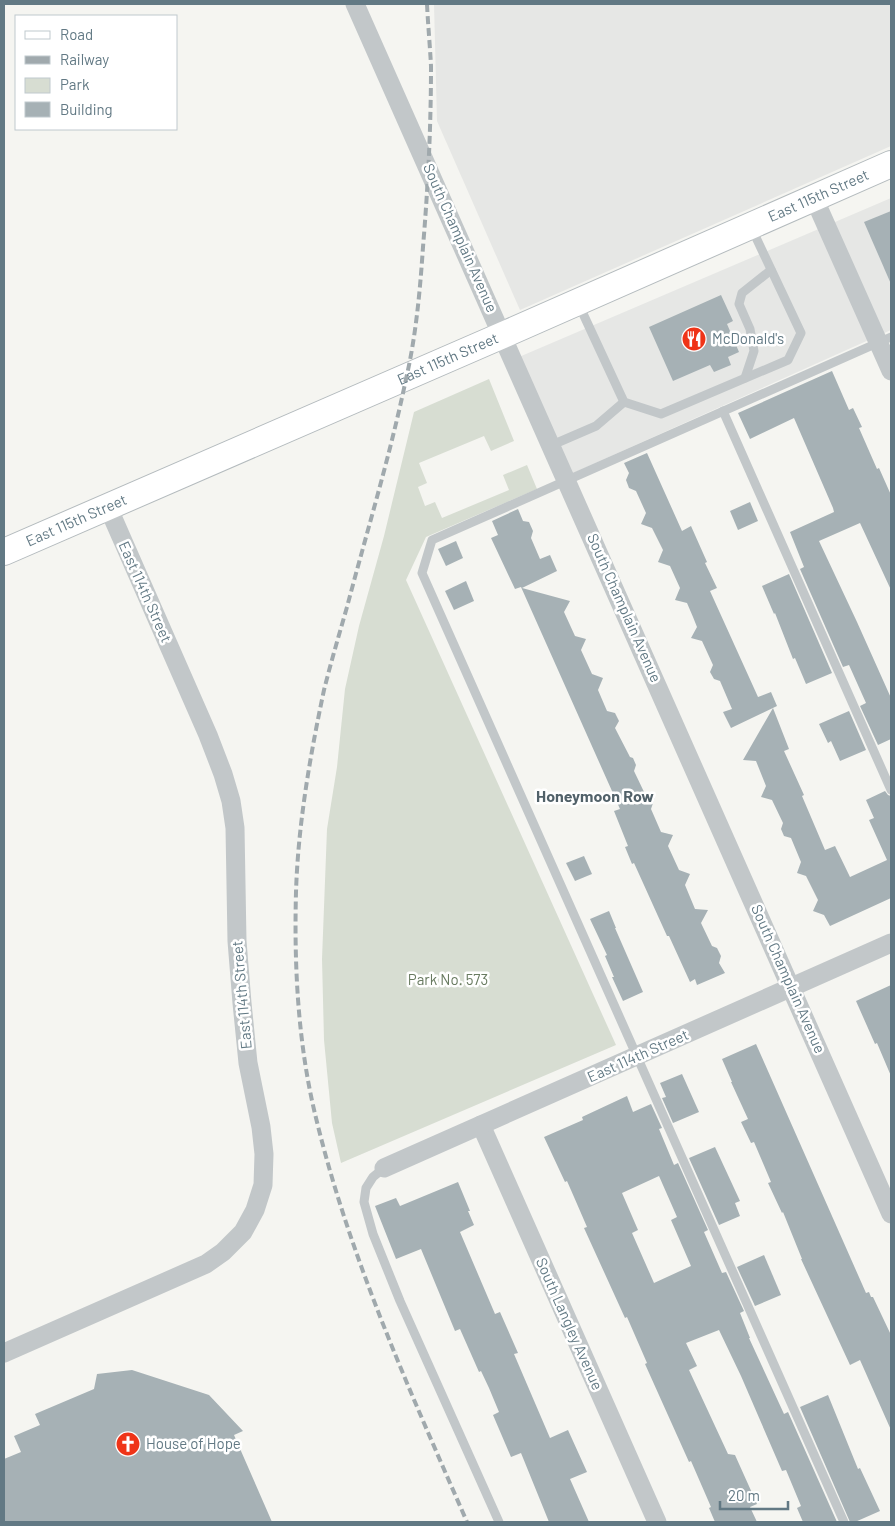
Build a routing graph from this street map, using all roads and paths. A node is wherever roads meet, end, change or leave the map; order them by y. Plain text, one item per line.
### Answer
1 (355, 4) edge
2 (891, 164) edge
3 (814, 198) junction
4 (750, 226) junction
5 (771, 270) junction
6 (578, 302) junction
7 (503, 335) junction
8 (885, 340) edge
9 (891, 371) edge
10 (745, 378) junction
11 (624, 402) junction
12 (723, 411) junction
13 (552, 445) junction
14 (567, 480) junction
15 (108, 507) junction
16 (4, 552) edge
17 (891, 790) edge
18 (891, 943) edge
19 (791, 988) junction
20 (636, 1056) junction
21 (481, 1125) junction
22 (384, 1168) joint
23 (891, 1214) edge
24 (4, 1353) edge
25 (499, 1522) edge
26 (657, 1522) edge
27 (844, 1522) edge

1 - 7 street, South Champlain Avenue
2 - 3 street, East 115th Street
3 - 4 street, East 115th Street
3 - 8 street
4 - 5 lane
4 - 6 street, East 115th Street
5 - 10 lane
5 - 10 lane
6 - 7 street, East 115th Street
6 - 11 lane
7 - 13 street, South Champlain Avenue
7 - 15 street, East 115th Street
8 - 9 street
8 - 12 lane
10 - 11 lane
11 - 13 lane
12 - 14 lane
12 - 17 lane
13 - 14 street, South Champlain Avenue
14 - 19 street, South Champlain Avenue
14 - 20 lane
15 - 16 street, East 115th Street
15 - 24 street, East 114th Street
18 - 19 street, East 114th Street
19 - 20 street, East 114th Street
19 - 23 street, South Champlain Avenue
20 - 21 street, East 114th Street
20 - 27 lane
21 - 22 street, East 114th Street
21 - 26 street, South Langley Avenue
22 - 25 lane

